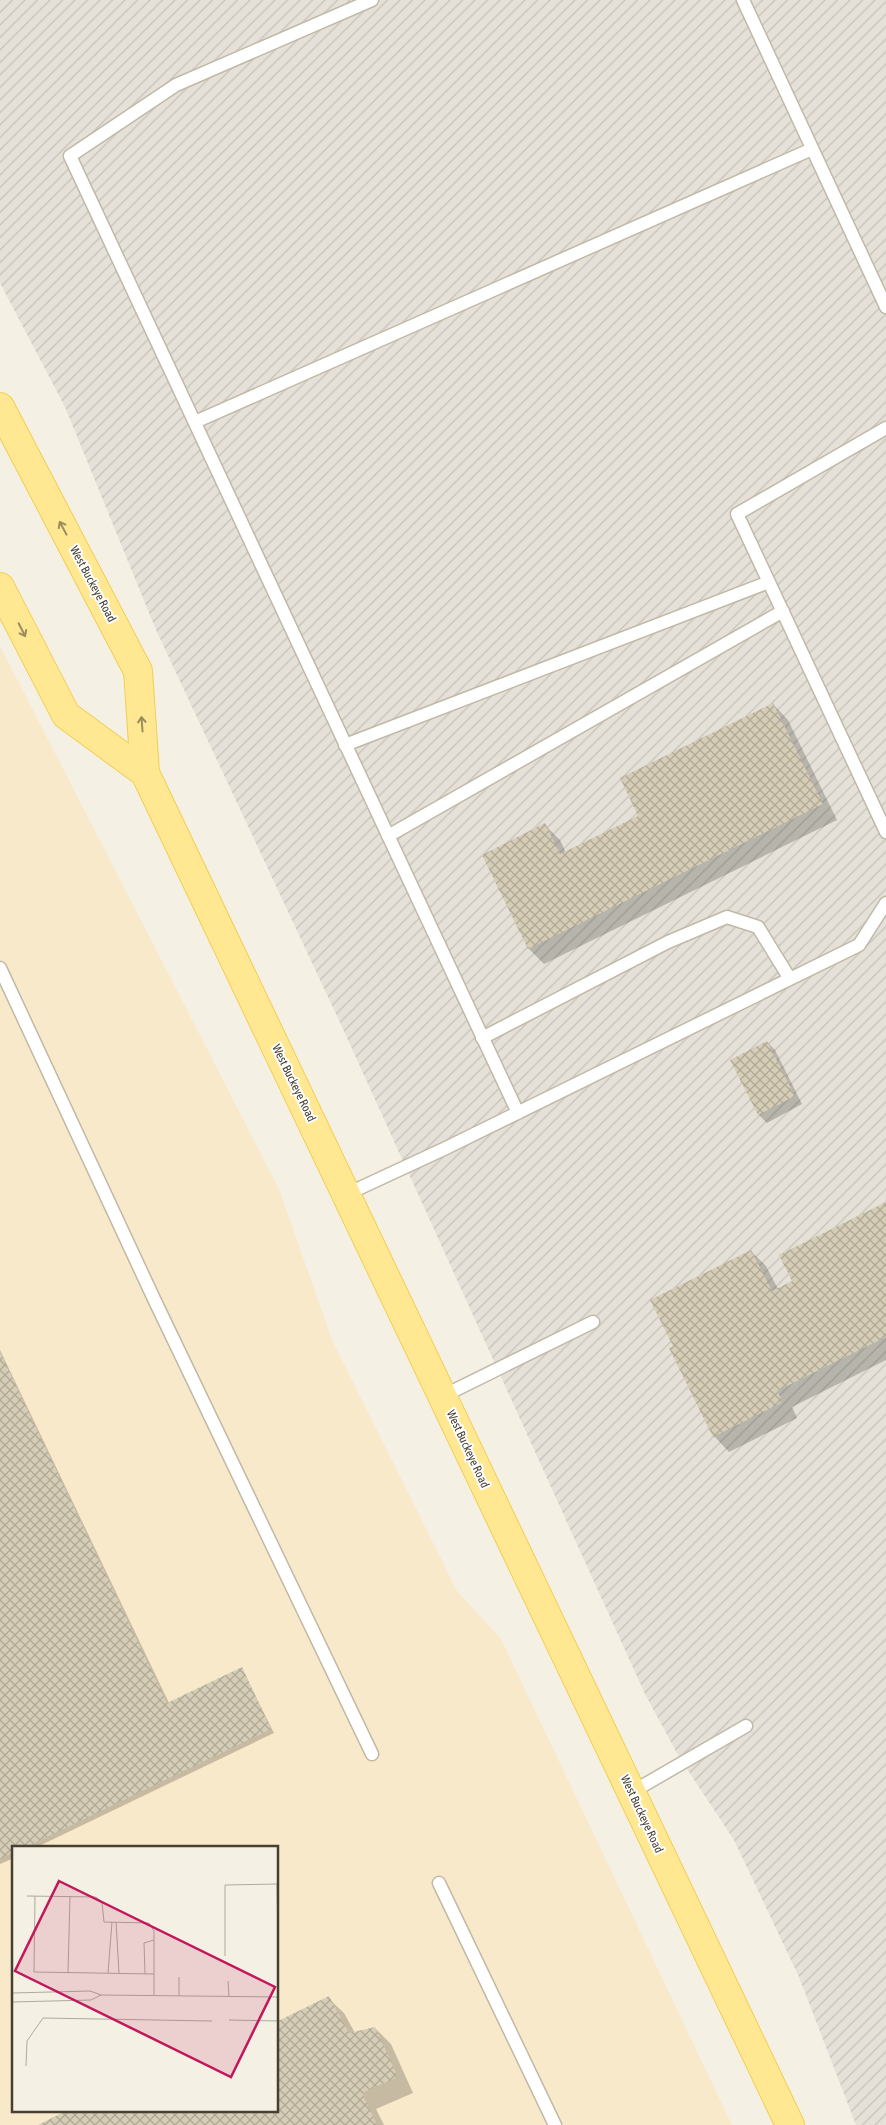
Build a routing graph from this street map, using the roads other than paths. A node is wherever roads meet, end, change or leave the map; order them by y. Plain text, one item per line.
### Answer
1 (372, 0) edge
2 (743, 0) edge
3 (812, 149) junction
4 (886, 308) edge
5 (0, 407) edge
6 (195, 422) junction
7 (886, 428) edge
8 (769, 582) junction
9 (0, 587) edge
10 (783, 611) junction
11 (345, 745) junction
12 (145, 772) junction
13 (886, 832) edge
14 (388, 836) junction
15 (886, 903) edge
16 (0, 968) edge
17 (790, 979) junction
18 (482, 1038) junction
19 (518, 1113) junction
20 (347, 1194) junction
21 (593, 1322) dead end
22 (443, 1396) junction
23 (746, 1726) dead end
24 (372, 1754) dead end
25 (632, 1792) junction
26 (439, 1883) dead end
27 (555, 2125) edge
28 (790, 2125) edge

1 - 6 lane
2 - 3 lane
3 - 4 lane
3 - 6 lane
12 -> 5 main road, West Buckeye Road
6 - 11 lane
7 - 8 lane
8 - 10 lane
8 - 11 lane
9 -> 12 main road, West Buckeye Road
10 - 13 lane
10 - 14 lane
11 - 14 lane
12 - 20 main road, West Buckeye Road
14 - 18 lane
15 - 17 lane
16 - 24 lane
17 - 18 lane
17 - 19 lane
18 - 19 lane
19 - 20 lane
20 - 22 main road, West Buckeye Road
21 - 22 lane
22 - 25 main road, West Buckeye Road
23 - 25 lane
25 - 28 main road, West Buckeye Road
26 - 27 lane

